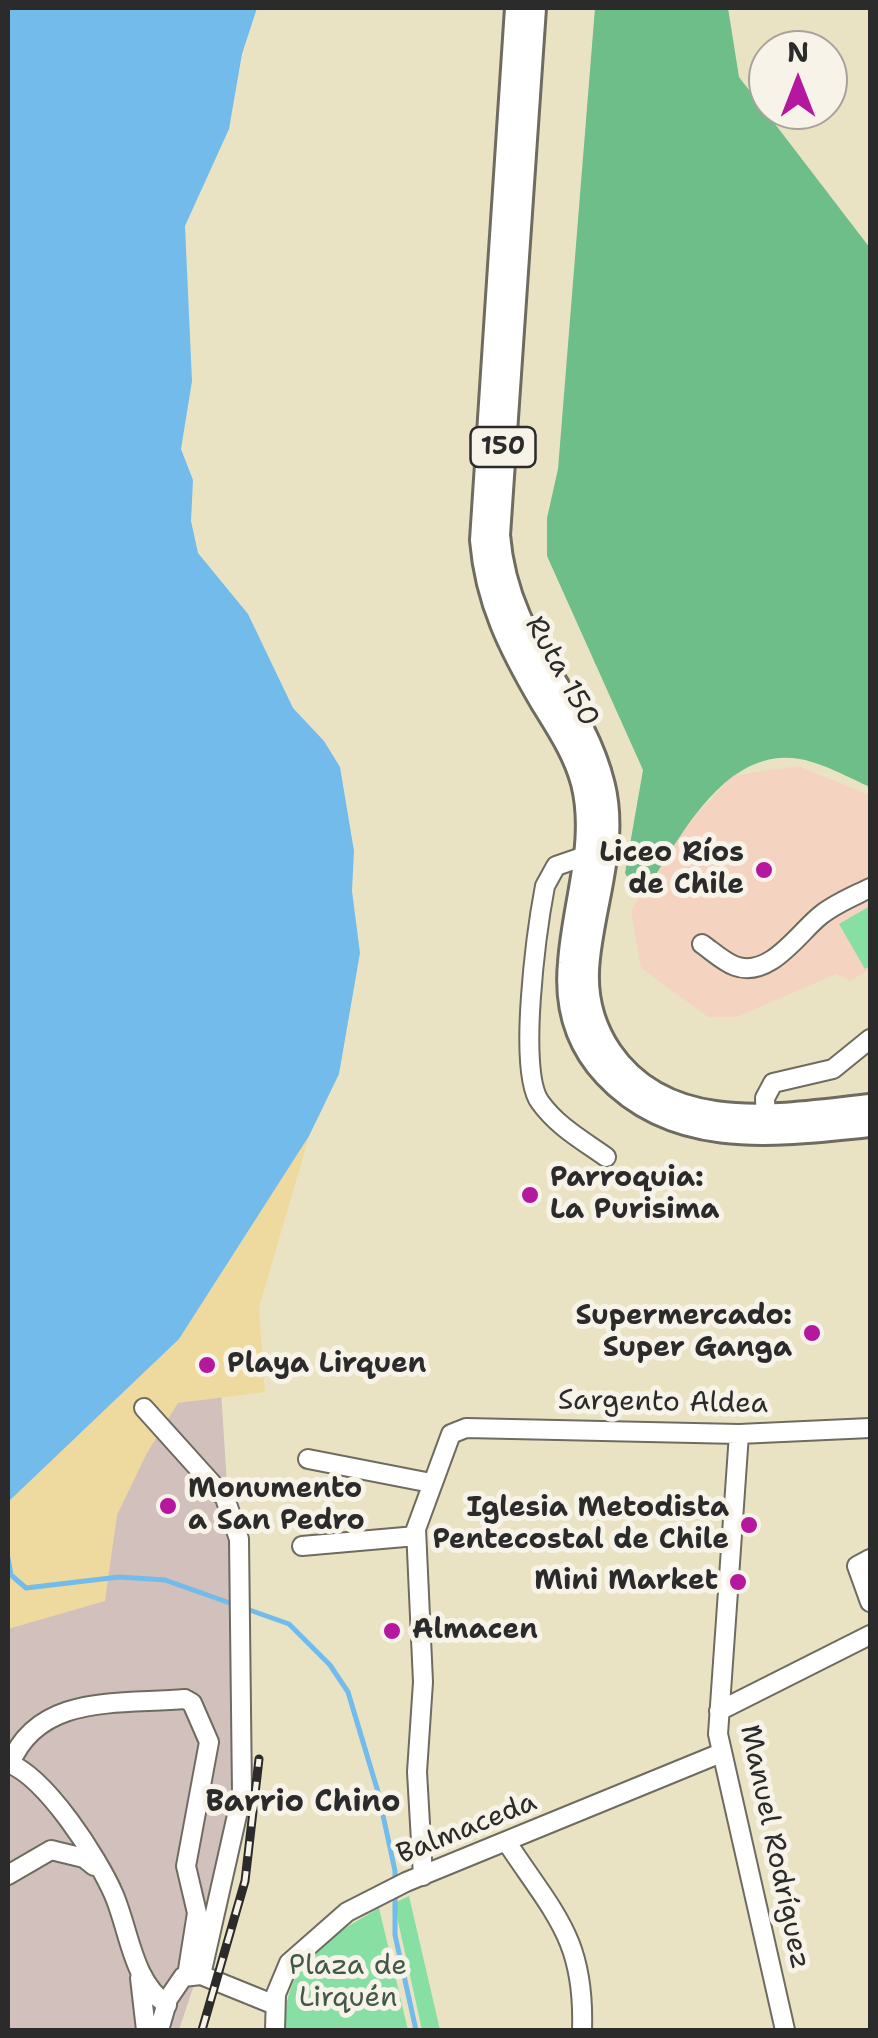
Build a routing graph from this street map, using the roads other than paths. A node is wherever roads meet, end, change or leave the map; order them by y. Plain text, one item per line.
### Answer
1 (518, 8) edge
2 (534, 8) edge
3 (585, 856) junction
4 (870, 888) edge
5 (702, 944) dead end
6 (870, 1039) edge
7 (870, 1098) edge
8 (870, 1106) edge
9 (843, 1108) junction
10 (766, 1124) junction
11 (870, 1125) edge
12 (606, 1156) dead end
13 (144, 1408) dead end
14 (870, 1428) edge
15 (739, 1434) junction
16 (308, 1459) dead end
17 (431, 1483) junction
18 (416, 1536) junction
19 (302, 1546) dead end
20 (870, 1560) edge
21 (870, 1602) edge
22 (870, 1635) edge
23 (719, 1711) junction
24 (721, 1753) junction
25 (9, 1764) edge
26 (48, 1797) junction
27 (508, 1844) junction
28 (51, 1850) junction
29 (102, 1873) junction
30 (8, 1876) edge
31 (414, 1879) junction
32 (139, 1972) junction
33 (198, 1976) junction
34 (167, 2005) junction
35 (275, 2005) junction
36 (146, 2030) edge
37 (159, 2030) edge
38 (275, 2030) edge
39 (582, 2030) edge
40 (785, 2030) edge

1 - 3 main road, Ruta 150 / 150
2 - 10 main road, Ruta 150 / 150
3 - 10 main road, Ruta 150 / 150
3 - 12 street
4 - 5 street
6 - 10 street
7 - 9 street
8 - 9 main road, Ruta 150 / 150
9 - 10 main road, Ruta 150 / 150
10 - 11 main road, Ruta 150 / 150
13 - 33 street
14 - 15 street, Sargento Aldea
15 - 17 street, Sargento Aldea
15 - 23 street, Manuel Rodríguez
16 - 17 street
17 - 18 street
18 - 19 street
18 - 31 street
20 - 21 street
22 - 23 street
23 - 24 street, Manuel Rodríguez
24 - 27 street, Balmaceda
24 - 40 street, Manuel Rodríguez
25 - 26 street
25 - 33 street
26 - 28 street
26 - 29 street
27 - 31 street, Balmaceda
27 - 39 street
28 - 29 street
28 - 30 street
29 - 32 street
31 - 35 street, Balmaceda
32 - 34 street
32 - 36 street
33 - 34 street
33 - 35 street
34 - 37 street
35 - 38 street

